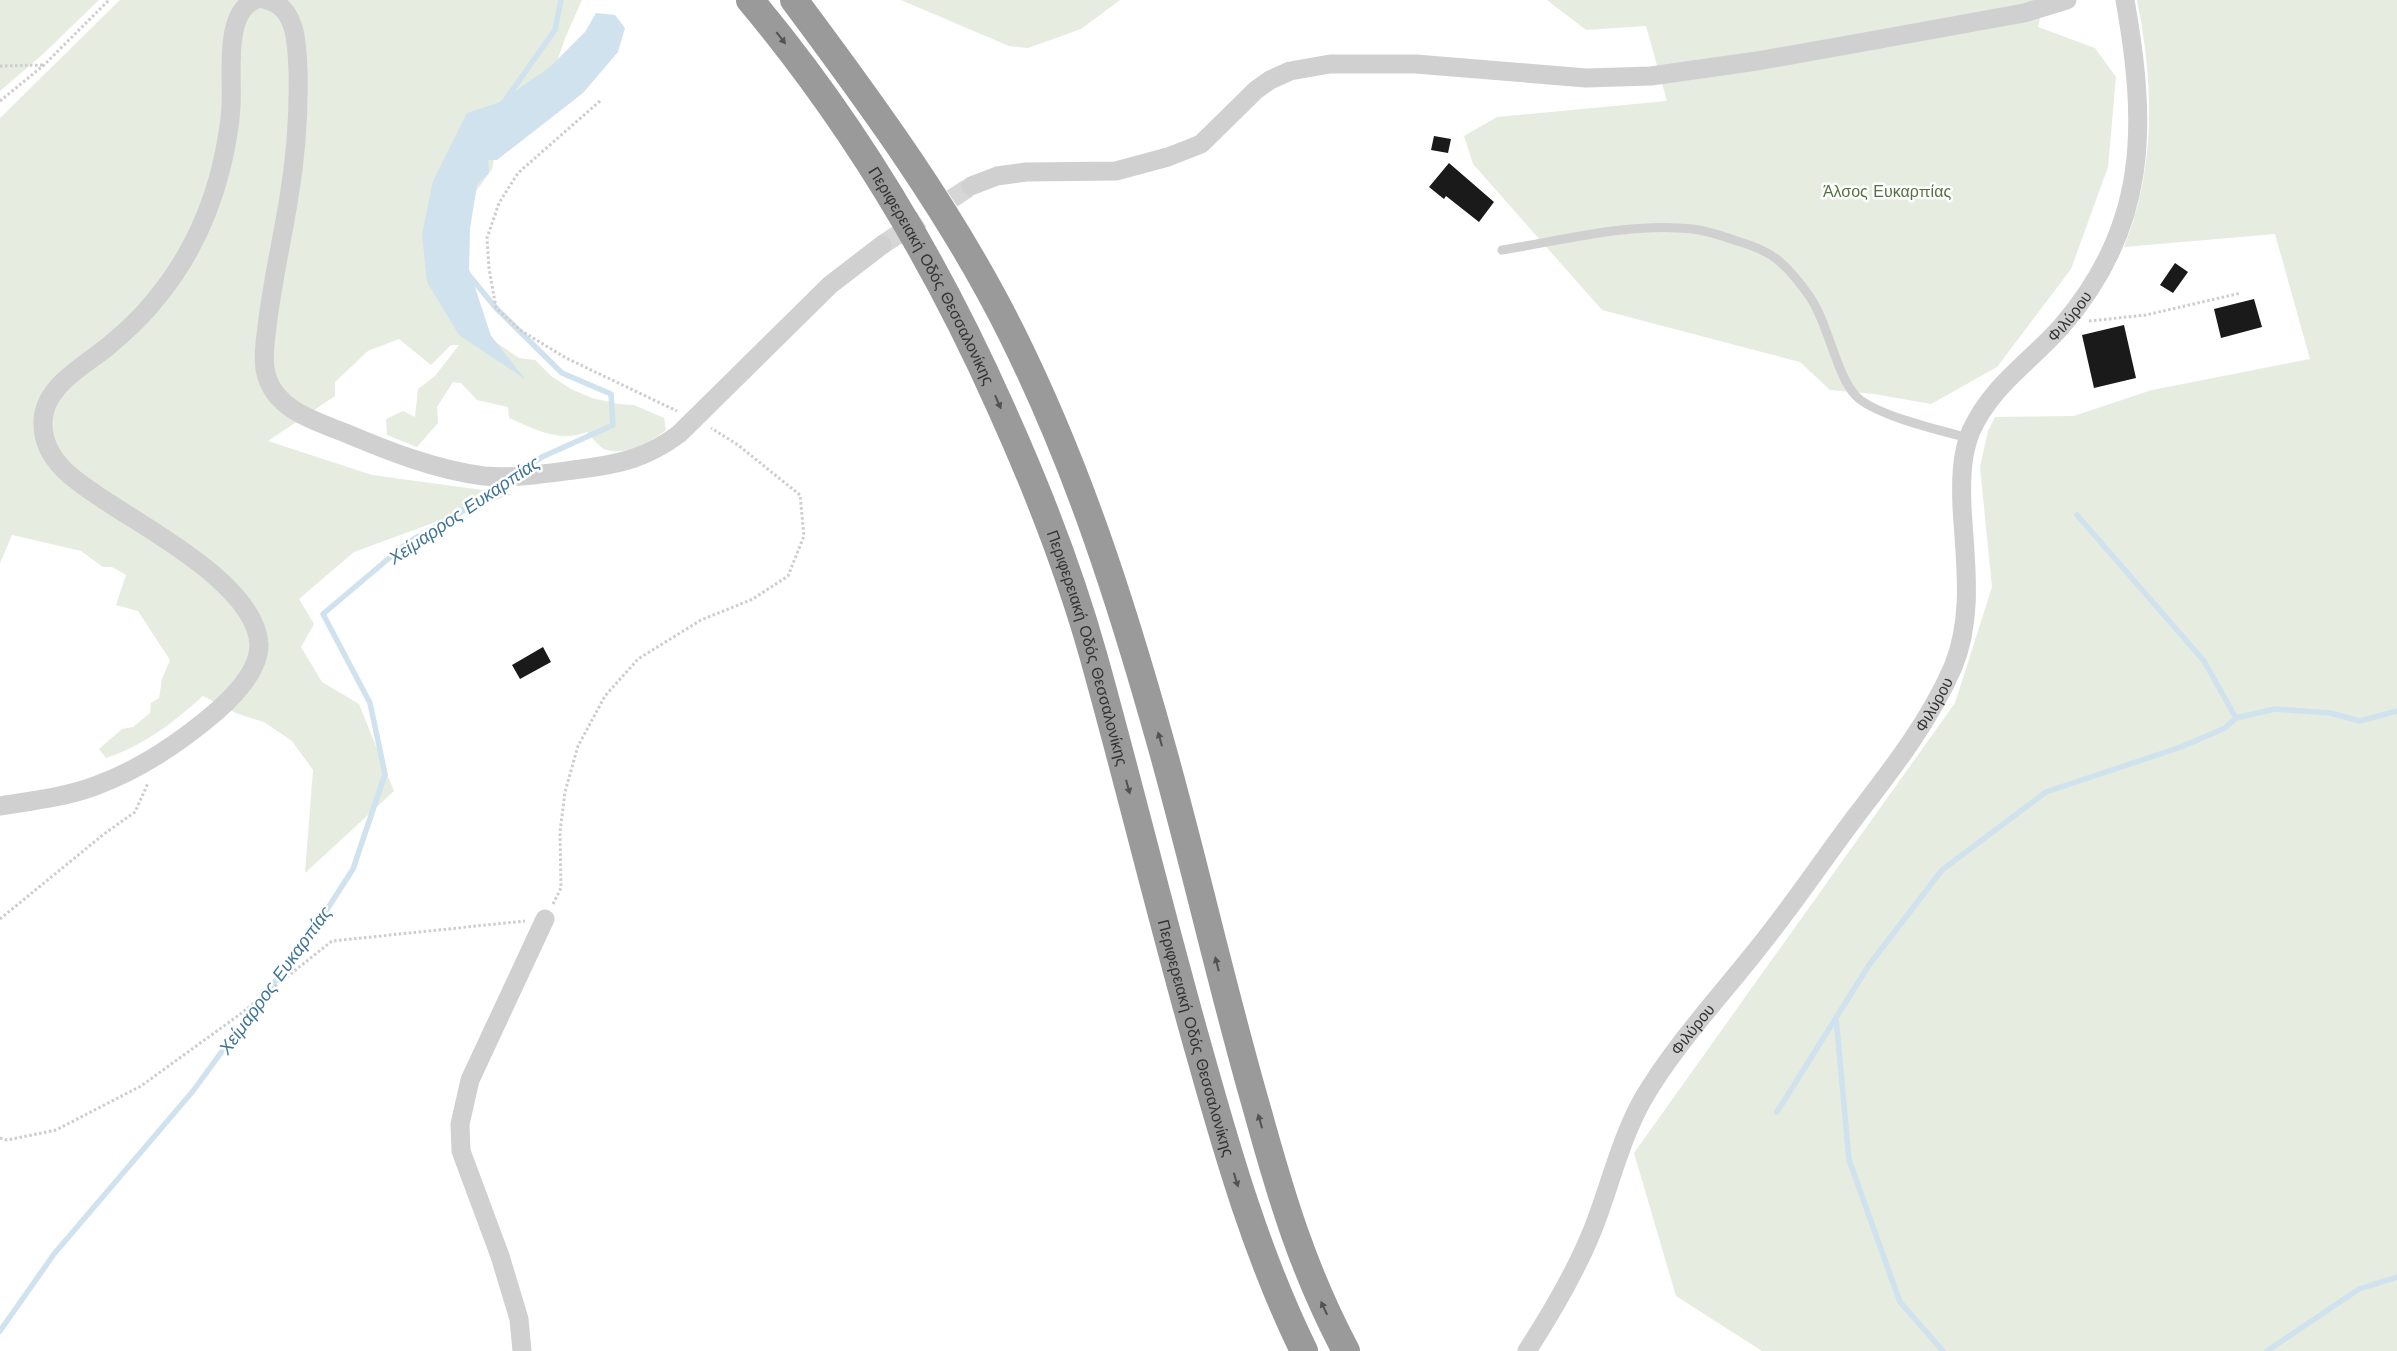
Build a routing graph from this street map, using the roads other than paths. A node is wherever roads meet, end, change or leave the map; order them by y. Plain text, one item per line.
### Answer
1 (255, 0) edge
2 (266, 0) edge
3 (750, 0) edge
4 (794, 0) edge
5 (2067, 0) edge
6 (2125, 0) edge
7 (972, 186) tunnel mouth
8 (882, 246) tunnel mouth
9 (1502, 250) dead end
10 (1969, 438) junction
11 (0, 806) edge
12 (545, 919) road end
13 (522, 1351) edge
14 (1304, 1351) edge
15 (1346, 1351) edge
16 (1527, 1351) edge

1 - 11 street
2 - 8 street
3 -> 14 highway, Περιφερειακή Οδός Θεσσαλονίκης
15 -> 4 highway, Περιφερειακή Οδός Θεσσαλονίκης
5 - 7 street
6 - 10 street, Φιλύρου
9 - 10 lane
10 - 16 street, Φιλύρου
12 - 13 street

